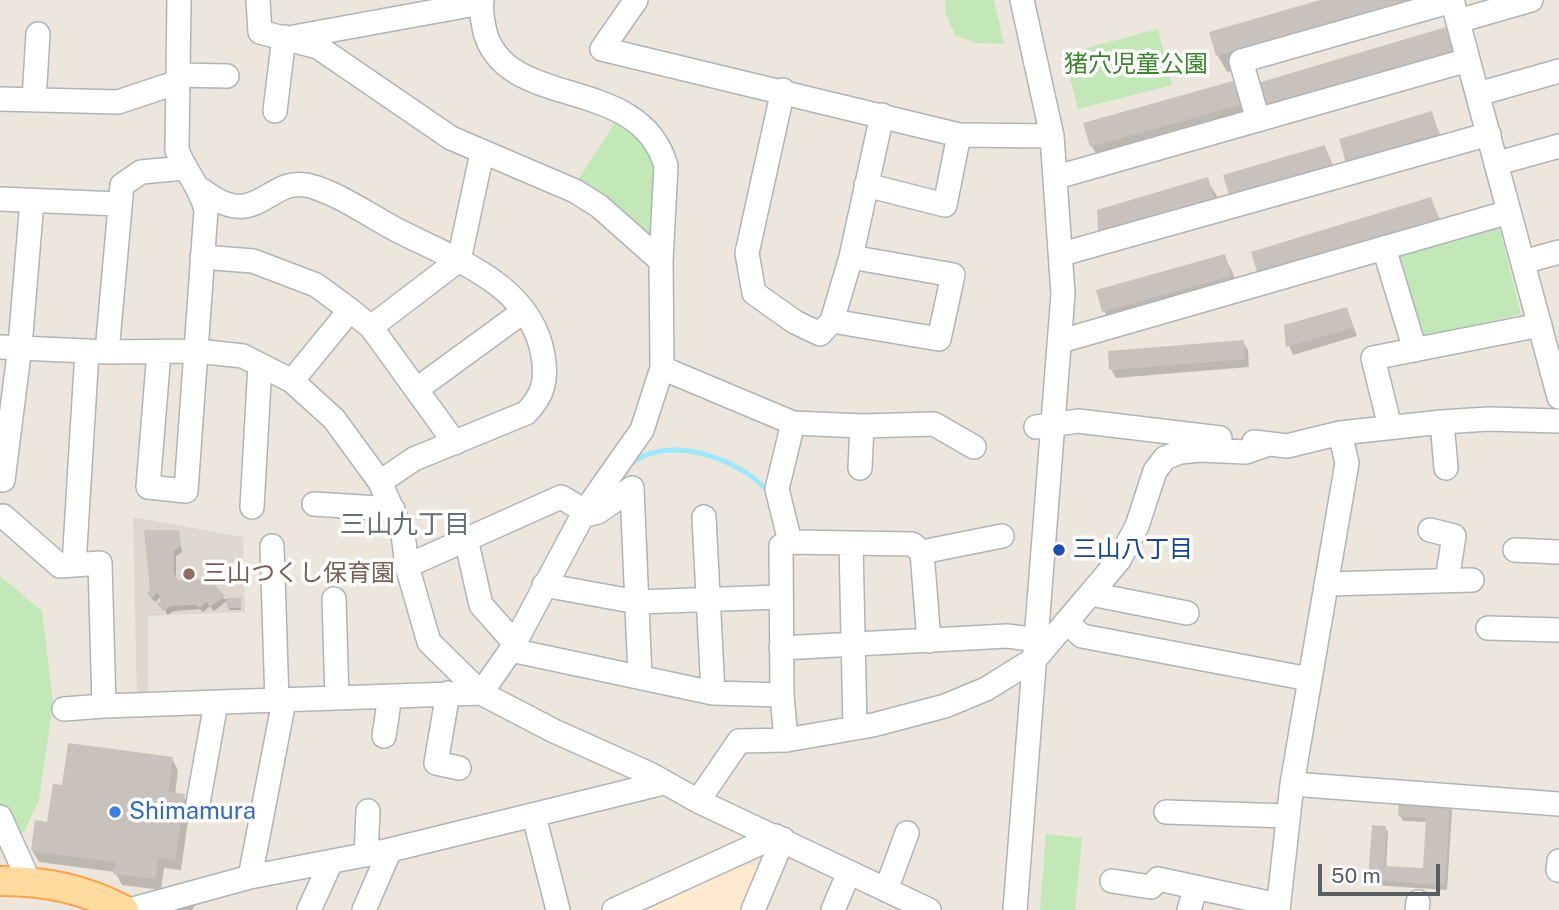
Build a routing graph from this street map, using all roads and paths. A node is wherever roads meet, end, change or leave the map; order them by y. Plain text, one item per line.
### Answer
1 (179, 0) edge
2 (258, 0) edge
3 (636, 0) edge
4 (1022, 0) edge
5 (1531, 0) edge
6 (481, 2) edge
7 (1454, 7) edge
8 (38, 34) dead end
9 (287, 37) junction
10 (1468, 60) junction
11 (1559, 71) edge
12 (227, 76) dead end
13 (178, 78) junction
14 (783, 90) junction
15 (1478, 94) junction
16 (0, 99) edge
17 (34, 100) junction
18 (275, 111) dead end
19 (882, 115) junction
20 (1258, 120) junction
21 (1489, 134) junction
22 (959, 135) junction
23 (1052, 136) junction
24 (1559, 146) edge
25 (482, 153) junction
26 (1498, 163) junction
27 (184, 168) junction
28 (1057, 177) junction
29 (866, 185) junction
30 (202, 190) junction
31 (0, 199) edge
32 (32, 201) junction
33 (118, 204) junction
34 (1509, 212) junction
35 (1384, 248) junction
36 (1559, 252) edge
37 (1062, 254) junction
38 (202, 257) junction
39 (851, 257) junction
40 (458, 260) junction
41 (661, 261) junction
42 (1523, 262) junction
43 (351, 310) junction
44 (524, 311) junction
45 (832, 321) junction
46 (1540, 325) junction
47 (371, 327) junction
48 (1061, 341) junction
49 (10, 347) edge
50 (1553, 347) edge
51 (1415, 350) junction
52 (197, 351) junction
53 (97, 352) junction
54 (159, 352) junction
55 (260, 365) junction
56 (662, 368) junction
57 (292, 381) junction
58 (416, 389) junction
59 (1559, 397) edge
60 (1559, 421) edge
61 (1441, 422) junction
62 (793, 423) junction
63 (862, 426) junction
64 (1390, 426) junction
65 (1045, 427) junction
66 (1340, 433) junction
67 (455, 443) junction
68 (1269, 444) junction
69 (974, 447) dead end
70 (860, 468) dead end
71 (1446, 468) dead end
72 (3, 480) dead end
73 (380, 482) junction
74 (314, 504) dead end
75 (252, 507) dead end
76 (393, 509) junction
77 (585, 511) junction
78 (3, 516) dead end
79 (704, 516) dead end
80 (1430, 530) dead end
81 (1002, 536) dead end
82 (466, 539) junction
83 (790, 542) junction
84 (851, 544) junction
85 (272, 546) dead end
86 (1515, 550) dead end
87 (922, 552) junction
88 (1559, 552) edge
89 (74, 565) junction
90 (407, 566) junction
91 (1447, 580) junction
92 (1472, 580) dead end
93 (544, 584) junction
94 (1327, 584) junction
95 (1091, 594) junction
96 (780, 597) junction
97 (334, 599) dead end
98 (708, 599) junction
99 (637, 602) junction
100 (1187, 613) dead end
101 (1066, 622) junction
102 (1488, 628) dead end
103 (1559, 630) edge
104 (1023, 638) dead end
105 (929, 641) junction
106 (512, 645) junction
107 (854, 645) junction
108 (781, 648) junction
109 (1036, 658) junction
110 (640, 677) junction
111 (1309, 679) junction
112 (448, 693) junction
113 (481, 693) junction
114 (713, 693) junction
115 (782, 695) junction
116 (390, 696) junction
117 (337, 698) junction
118 (280, 701) junction
119 (216, 703) junction
120 (104, 706) junction
121 (64, 709) dead end
122 (855, 727) junction
123 (384, 736) dead end
124 (786, 740) junction
125 (459, 768) dead end
126 (663, 783) junction
127 (1293, 784) junction
128 (698, 801) junction
129 (1559, 804) edge
130 (197, 809) dead end
131 (368, 811) dead end
132 (1166, 812) dead end
133 (534, 816) junction
134 (1288, 816) junction
135 (0, 817) edge
136 (907, 833) dead end
137 (780, 837) junction
138 (390, 850) junction
139 (366, 855) junction
140 (1559, 861) edge
141 (331, 862) junction
142 (1558, 870) edge
143 (849, 872) junction
144 (250, 877) junction
145 (0, 881) edge
146 (29, 881) junction
147 (1112, 881) dead end
148 (1196, 887) junction
149 (890, 898) edge
150 (1278, 907) edge
151 (127, 910) edge
152 (309, 910) edge
153 (364, 910) edge
154 (558, 910) edge
155 (614, 910) edge
156 (753, 910) edge
157 (833, 910) edge
158 (929, 910) edge
159 (1015, 910) edge
160 (1189, 910) edge

1 - 13 street
2 - 9 street
3 - 14 street
4 - 23 street
5 - 7 street
6 - 9 street
6 - 41 street
7 - 10 street
7 - 20 street
8 - 17 street
9 - 18 street
9 - 25 street
10 - 15 street
10 - 20 street
11 - 15 street
12 - 13 street
13 - 17 street
13 - 27 street
14 - 19 street
14 - 45 street
15 - 21 street
16 - 17 street
19 - 22 street
19 - 29 street
20 - 28 street
21 - 26 street
21 - 37 street
22 - 23 street
22 - 29 street
23 - 28 street
24 - 26 street
25 - 40 street
25 - 41 street
26 - 34 street
27 - 30 street
27 - 33 street
28 - 37 street
29 - 39 street
30 - 38 street
30 - 40 street
31 - 32 street
32 - 33 street
32 - 49 street
33 - 53 street
34 - 35 street
34 - 42 street
35 - 48 street
35 - 51 street
36 - 42 street
37 - 48 street
38 - 43 street
38 - 52 street
39 - 45 street
39 - 45 street
40 - 44 street
40 - 47 street
41 - 56 street
42 - 46 street
43 - 47 street
43 - 57 street
44 - 58 street
44 - 67 street
46 - 50 street
46 - 51 street
47 - 58 street
48 - 65 street
49 - 53 street
49 - 72 street
50 - 59 street
51 - 64 street
52 - 54 street
52 - 54 street
52 - 55 street
53 - 54 street
53 - 89 street
55 - 57 street
55 - 75 street
56 - 62 street
56 - 77 street
57 - 73 street
58 - 67 street
60 - 61 street
61 - 64 street
61 - 71 street
62 - 63 street
62 - 83 street
63 - 69 street
63 - 70 street
64 - 66 street
65 - 68 street
65 - 109 street
66 - 68 street
66 - 94 street
67 - 73 street
68 - 95 street
73 - 76 street
74 - 76 street
76 - 90 street
77 - 82 street
77 - 93 street
77 - 99 street
78 - 89 street
79 - 98 street
80 - 91 street
81 - 87 street
82 - 90 street
82 - 106 street
83 - 84 street
83 - 96 street
84 - 87 street
84 - 107 street
85 - 118 street
86 - 88 street
87 - 105 street
89 - 120 street
90 - 113 street
91 - 92 street
91 - 94 street
93 - 99 street
93 - 106 street
94 - 111 street
95 - 100 street
95 - 101 street
96 - 98 street
96 - 108 street
97 - 117 street
98 - 99 street
98 - 114 street
99 - 110 street
101 - 109 street
101 - 111 street
102 - 103 street
104 - 105 street
105 - 107 street
106 - 110 street
106 - 113 street
107 - 108 street
107 - 122 street
108 - 115 street
109 - 122 street
109 - 159 street
110 - 114 street
111 - 127 street
112 - 113 street
112 - 116 street
112 - 125 street
113 - 126 street
114 - 115 street
115 - 124 street
116 - 117 street
116 - 123 street
117 - 118 street
118 - 119 street
118 - 144 street
119 - 120 street
119 - 130 street
120 - 121 street
122 - 124 street
124 - 128 street
126 - 128 street
126 - 133 street
127 - 129 street
127 - 134 street
128 - 137 street
131 - 139 street
132 - 134 street
133 - 138 street
133 - 154 street
134 - 150 street
135 - 146 street
136 - 149 street
137 - 143 street
137 - 155 street
137 - 156 street
138 - 139 street
138 - 153 street
139 - 141 street
140 - 142 street
141 - 144 street
141 - 152 street
143 - 149 street
143 - 157 street
144 - 151 street
145 - 146 main road
146 - 151 main road
147 - 148 street
148 - 150 street
148 - 160 street
149 - 158 street

